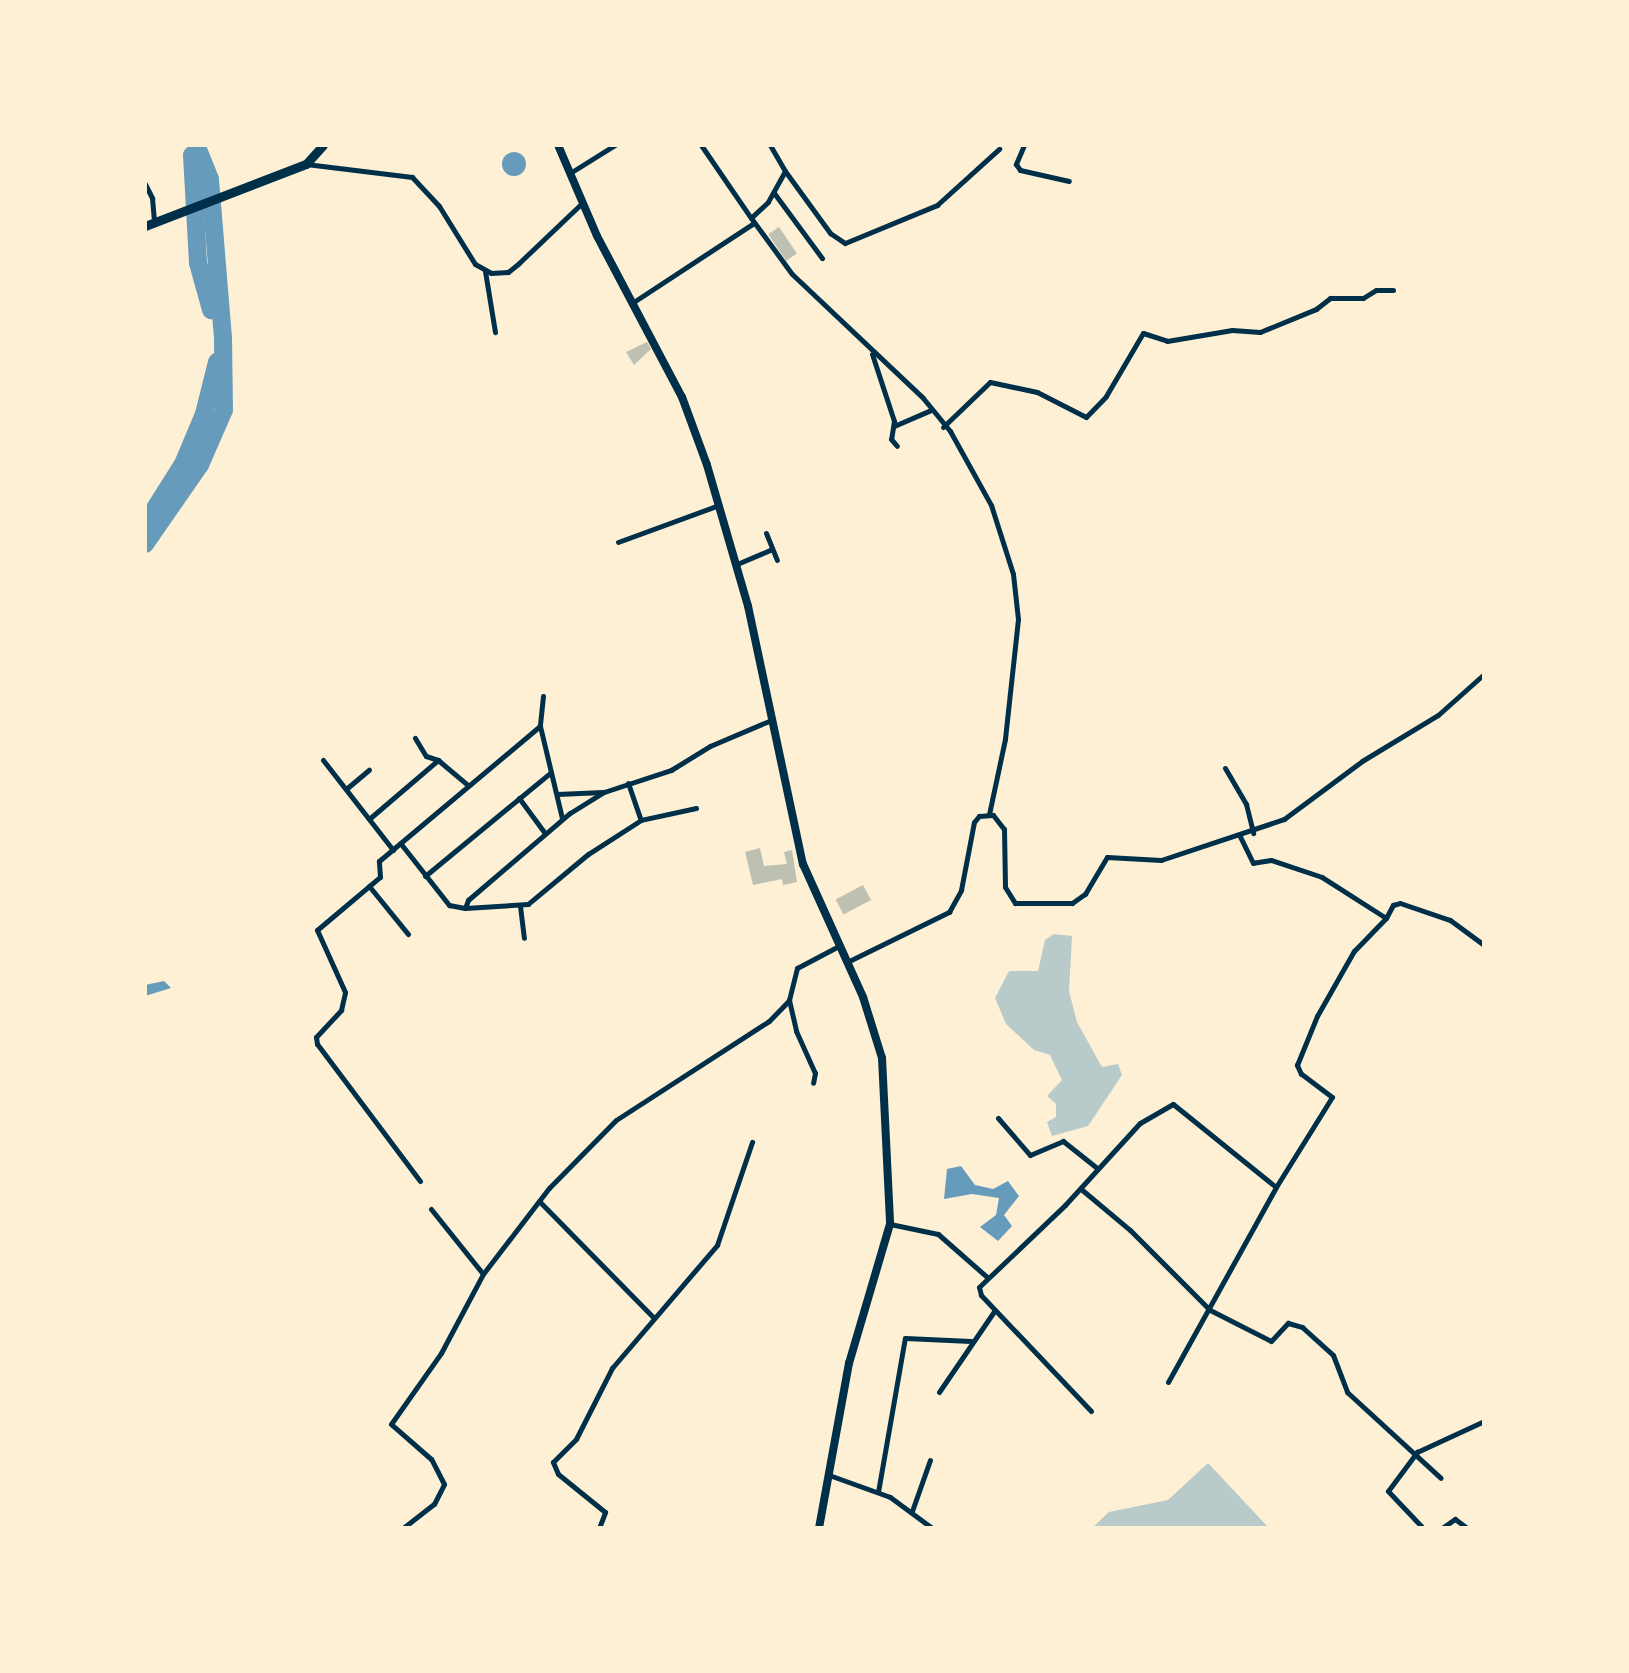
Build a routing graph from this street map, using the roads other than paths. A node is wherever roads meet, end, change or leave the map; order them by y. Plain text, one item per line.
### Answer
1 (323, 145) edge
2 (558, 145) edge
3 (615, 145) edge
4 (701, 145) edge
5 (770, 145) edge
6 (1024, 145) edge
7 (999, 149) dead end
8 (306, 164) junction
9 (785, 171) junction
10 (570, 173) junction
11 (1069, 181) dead end
12 (145, 184) edge
13 (774, 193) junction
14 (582, 202) junction
15 (752, 220) junction
16 (149, 224) edge
17 (822, 258) dead end
18 (485, 271) junction
19 (1393, 290) dead end
20 (632, 303) junction
21 (495, 332) dead end
22 (872, 353) junction
23 (932, 410) junction
24 (894, 426) junction
25 (943, 427) junction
26 (897, 446) dead end
27 (719, 505) junction
28 (766, 533) dead end
29 (618, 542) dead end
30 (772, 549) junction
31 (777, 560) dead end
32 (737, 564) junction
33 (1484, 674) edge
34 (543, 696) dead end
35 (769, 721) junction
36 (540, 726) junction
37 (415, 738) dead end
38 (323, 760) dead end
39 (438, 760) junction
40 (1225, 768) dead end
41 (369, 770) dead end
42 (551, 772) junction
43 (628, 783) junction
44 (468, 786) junction
45 (345, 789) junction
46 (604, 792) junction
47 (557, 794) junction
48 (519, 798) junction
49 (696, 808) dead end
50 (989, 814) junction
51 (562, 818) junction
52 (369, 819) junction
53 (641, 820) junction
54 (544, 832) junction
55 (1253, 833) junction
56 (1240, 836) junction
57 (401, 844) junction
58 (393, 850) junction
59 (425, 876) junction
60 (369, 886) junction
61 (520, 906) junction
62 (465, 908) junction
63 (1386, 918) junction
64 (408, 934) dead end
65 (524, 938) dead end
66 (1484, 945) edge
67 (838, 947) junction
68 (844, 963) junction
69 (789, 1000) junction
70 (813, 1083) dead end
71 (998, 1118) dead end
72 (752, 1142) dead end
73 (1097, 1168) junction
74 (420, 1181) dead end
75 (1276, 1187) junction
76 (1081, 1189) junction
77 (540, 1200) junction
78 (431, 1209) dead end
79 (890, 1224) junction
80 (484, 1274) junction
81 (987, 1278) junction
82 (995, 1310) junction
83 (1210, 1310) junction
84 (653, 1317) junction
85 (971, 1340) junction
86 (1168, 1382) dead end
87 (939, 1392) dead end
88 (1091, 1411) dead end
89 (1484, 1421) edge
90 (1417, 1452) junction
91 (930, 1460) dead end
92 (829, 1475) junction
93 (1441, 1478) dead end
94 (878, 1492) junction
95 (912, 1511) junction
96 (403, 1528) edge
97 (599, 1528) edge
98 (819, 1528) edge
99 (932, 1528) edge
100 (1423, 1528) edge
101 (1442, 1528) edge
102 (1467, 1528) edge

1 - 8 main road
2 - 10 main road
3 - 10 street
4 - 15 street
5 - 9 street
6 - 11 street
7 - 9 street
8 - 16 main road
8 - 18 street
9 - 13 street
10 - 14 main road
12 - 16 street
13 - 15 street
13 - 17 street
14 - 18 street
14 - 20 main road
15 - 20 street
15 - 22 street
18 - 21 street
19 - 25 street
20 - 27 main road
22 - 23 street
22 - 24 street
23 - 24 street
23 - 25 street
24 - 26 street
25 - 50 street
27 - 29 street
27 - 32 main road
28 - 30 street
30 - 31 street
30 - 32 street
32 - 35 main road
33 - 55 street
34 - 36 street
35 - 43 street
35 - 67 main road
36 - 42 street
36 - 44 street
37 - 39 street
38 - 45 street
39 - 44 street
39 - 52 street
40 - 55 street
41 - 45 street
42 - 47 street
42 - 48 street
43 - 46 street
43 - 53 street
44 - 57 street
45 - 52 street
46 - 47 street
46 - 51 street
47 - 51 street
48 - 54 street
48 - 59 street
49 - 53 street
50 - 56 street
50 - 68 street
51 - 54 street
52 - 58 street
53 - 61 street
54 - 62 street
55 - 56 street
56 - 63 street
57 - 58 street
57 - 59 street
58 - 60 street
59 - 62 street
60 - 64 street
60 - 74 street
61 - 62 street
61 - 65 street
63 - 66 street
63 - 75 street
67 - 68 main road
67 - 69 street
68 - 79 main road
69 - 70 street
69 - 77 street
71 - 73 street
72 - 84 street
73 - 75 street
73 - 76 street
75 - 83 street
76 - 81 street
76 - 83 street
77 - 80 street
77 - 84 street
78 - 80 street
79 - 81 street
79 - 92 main road
80 - 96 street
81 - 82 street
82 - 85 street
82 - 88 street
83 - 86 street
83 - 90 street
84 - 97 street
85 - 87 street
85 - 94 street
89 - 90 street
90 - 93 street
90 - 100 street
91 - 95 street
92 - 94 street
92 - 98 main road
94 - 95 street
95 - 99 street
101 - 102 street

